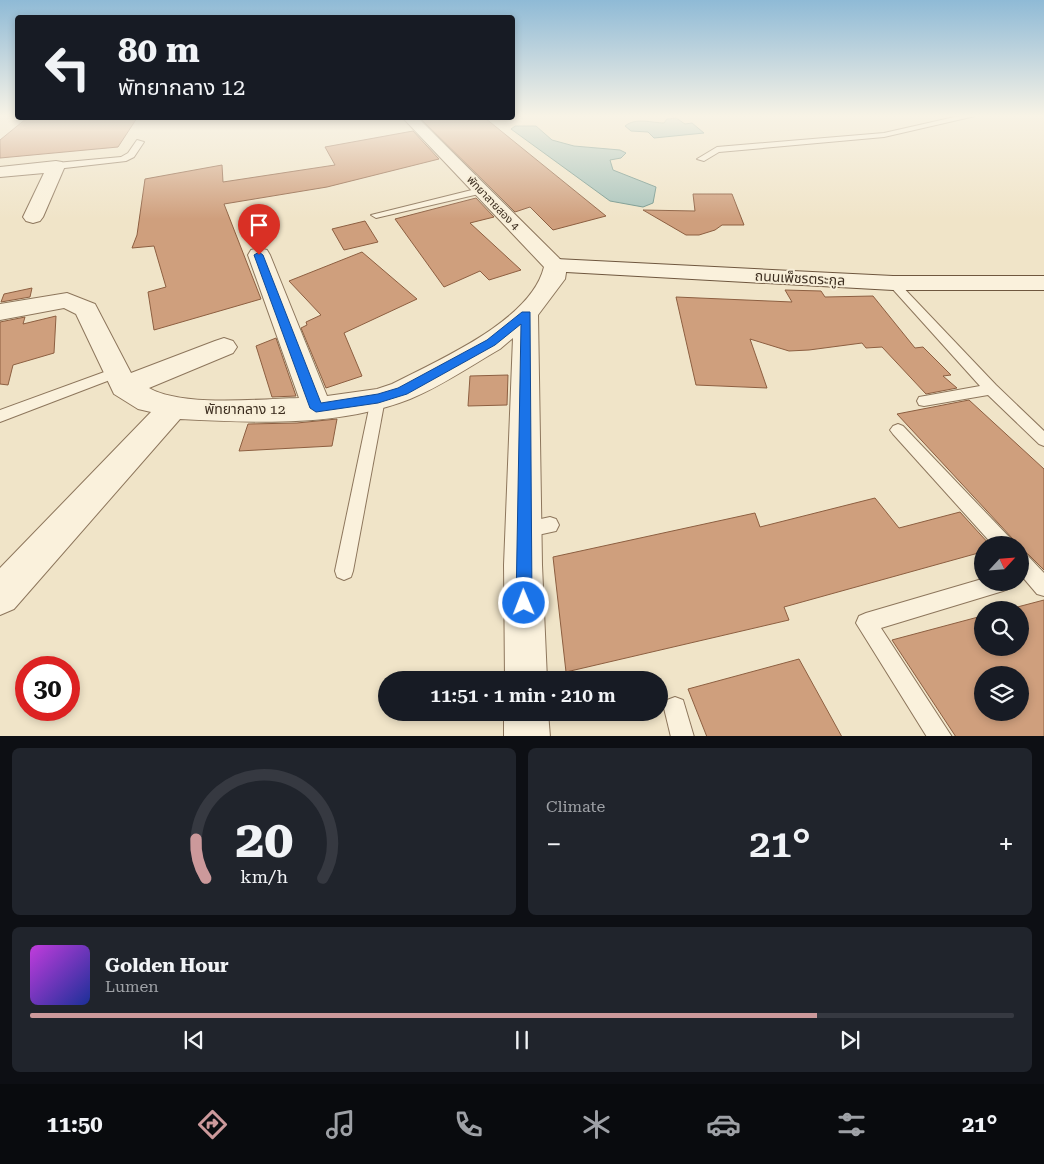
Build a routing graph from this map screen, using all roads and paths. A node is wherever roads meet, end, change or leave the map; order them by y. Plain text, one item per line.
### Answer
1 (134, 150) edge
2 (444, 150) edge
3 (716, 150) edge
4 (702, 159) dead end
5 (56, 166) junction
6 (0, 172) edge
7 (480, 191) junction
8 (376, 215) dead end
9 (33, 217) dead end
10 (259, 255) dead end
11 (556, 266) junction
12 (893, 283) junction
13 (1044, 283) edge
14 (0, 312) edge
15 (526, 314) junction
16 (224, 347) dead end
17 (121, 380) junction
18 (991, 389) junction
19 (378, 398) junction
20 (924, 401) dead end
21 (173, 408) junction
22 (316, 408) junction
23 (0, 416) edge
24 (898, 430) dead end
25 (1044, 440) edge
26 (997, 536) edge
27 (344, 571) dead end
28 (974, 590) edge
29 (0, 596) edge
30 (527, 671) edge
31 (675, 708) dead end
32 (526, 721) edge
33 (527, 736) edge
34 (683, 736) edge
35 (941, 736) edge

1 - 5 lane
2 - 7 street, พัทยาสายสอง 4
3 - 4 lane
5 - 6 street
5 - 9 street
7 - 8 lane
7 - 11 street, พัทยาสายสอง 4
10 - 22 street
11 - 12 street, ถนนเพ็ชรตระกูล
11 - 15 street, พัทยากลาง 12
12 - 13 street, ถนนเพ็ชรตระกูล
12 - 18 lane
14 - 17 street
15 - 19 street, พัทยากลาง 12
15 - 30 street
16 - 17 street
17 - 21 street, พัทยากลาง 12
17 - 23 lane
18 - 20 lane
18 - 25 lane
19 - 22 street, พัทยากลาง 12
19 - 27 lane
21 - 22 street, พัทยากลาง 12
21 - 29 street
24 - 26 lane
28 - 35 lane
31 - 34 lane
32 - 33 street

